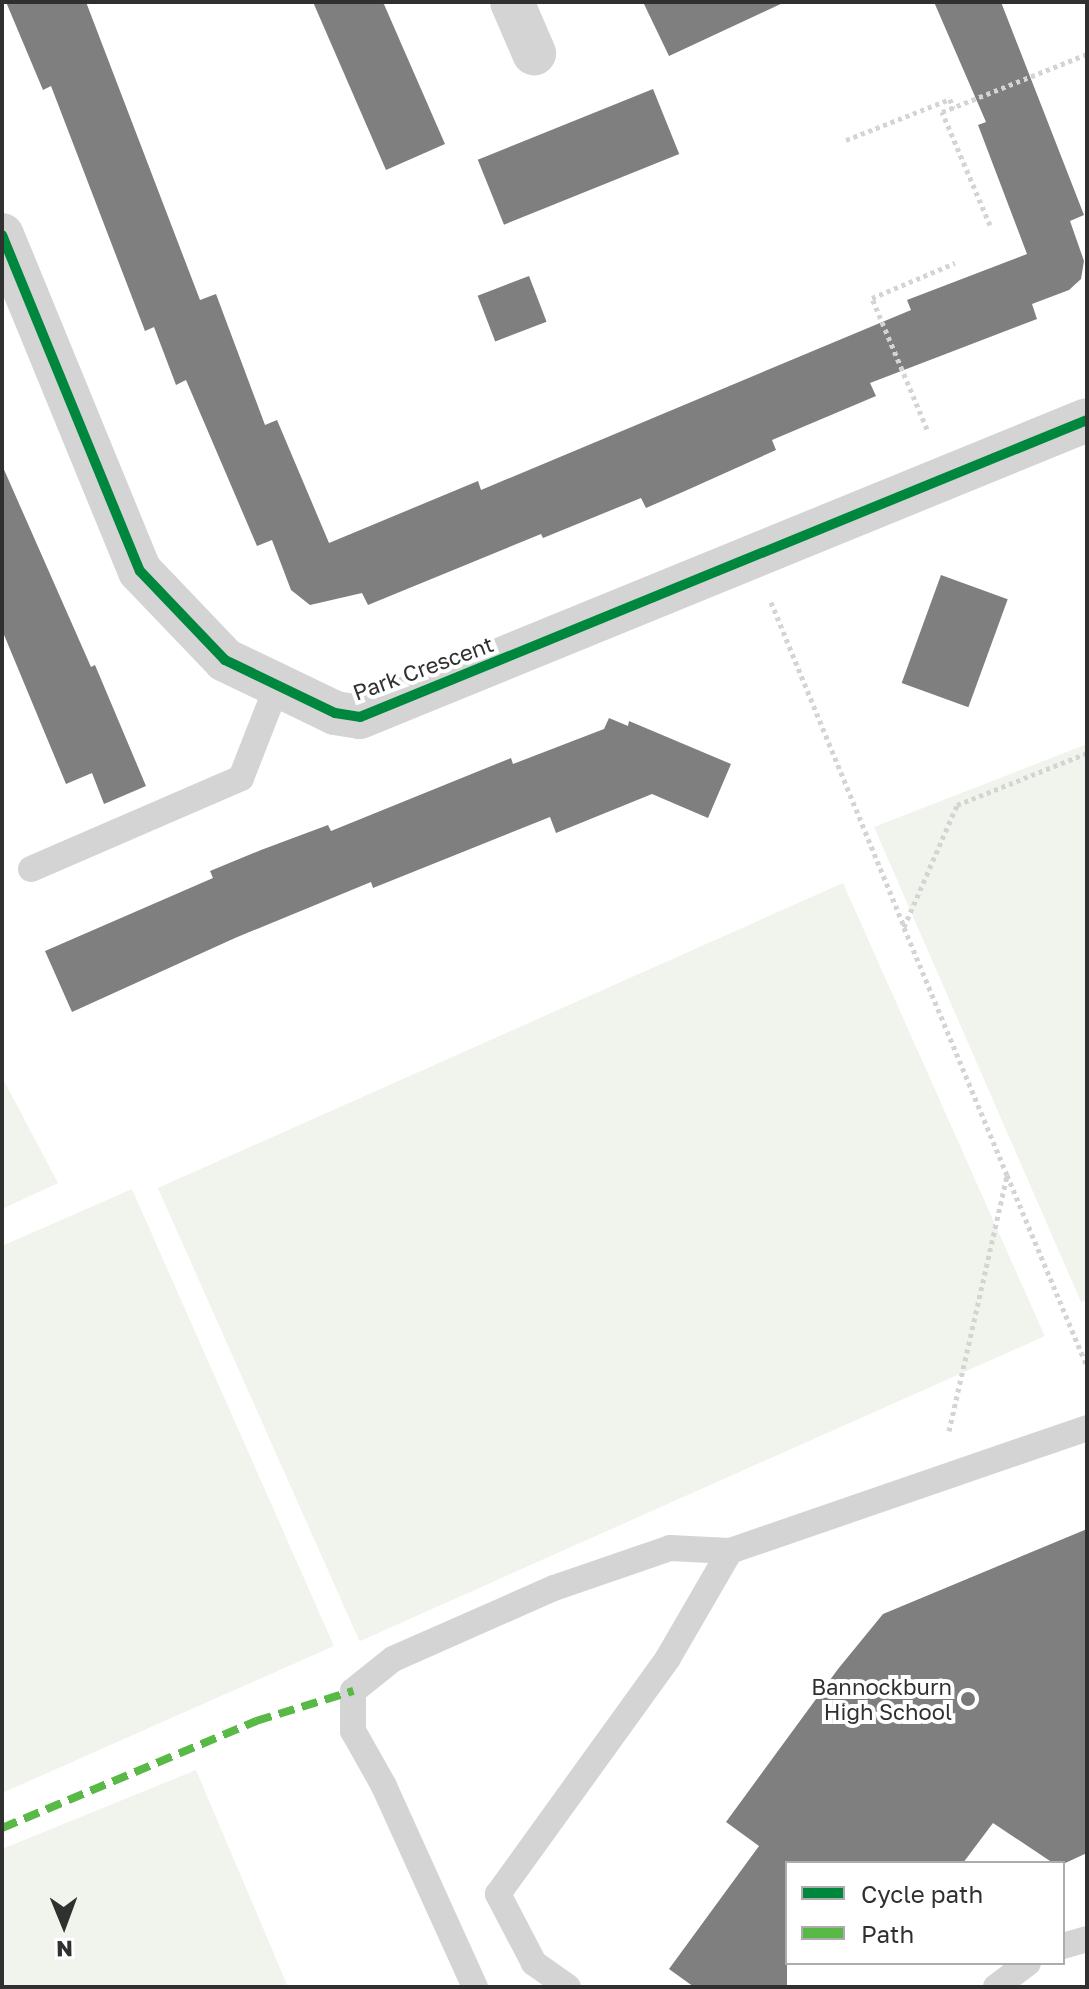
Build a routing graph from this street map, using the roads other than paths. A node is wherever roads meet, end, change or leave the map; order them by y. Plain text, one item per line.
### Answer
1 (512, 2) edge
2 (534, 53) dead end
3 (2, 235) edge
4 (1087, 420) edge
5 (277, 686) junction
6 (31, 869) dead end
7 (1087, 1428) edge
8 (730, 1551) junction
9 (1087, 1939) edge
10 (1065, 1945) edge
11 (1025, 1965) edge
12 (475, 1987) edge
13 (568, 1987) edge
14 (996, 1987) edge

1 - 2 street
3 - 5 street, Park Crescent
4 - 5 street, Park Crescent
5 - 6 lane
7 - 8 lane
8 - 12 lane
8 - 13 lane
9 - 10 lane
11 - 14 lane

